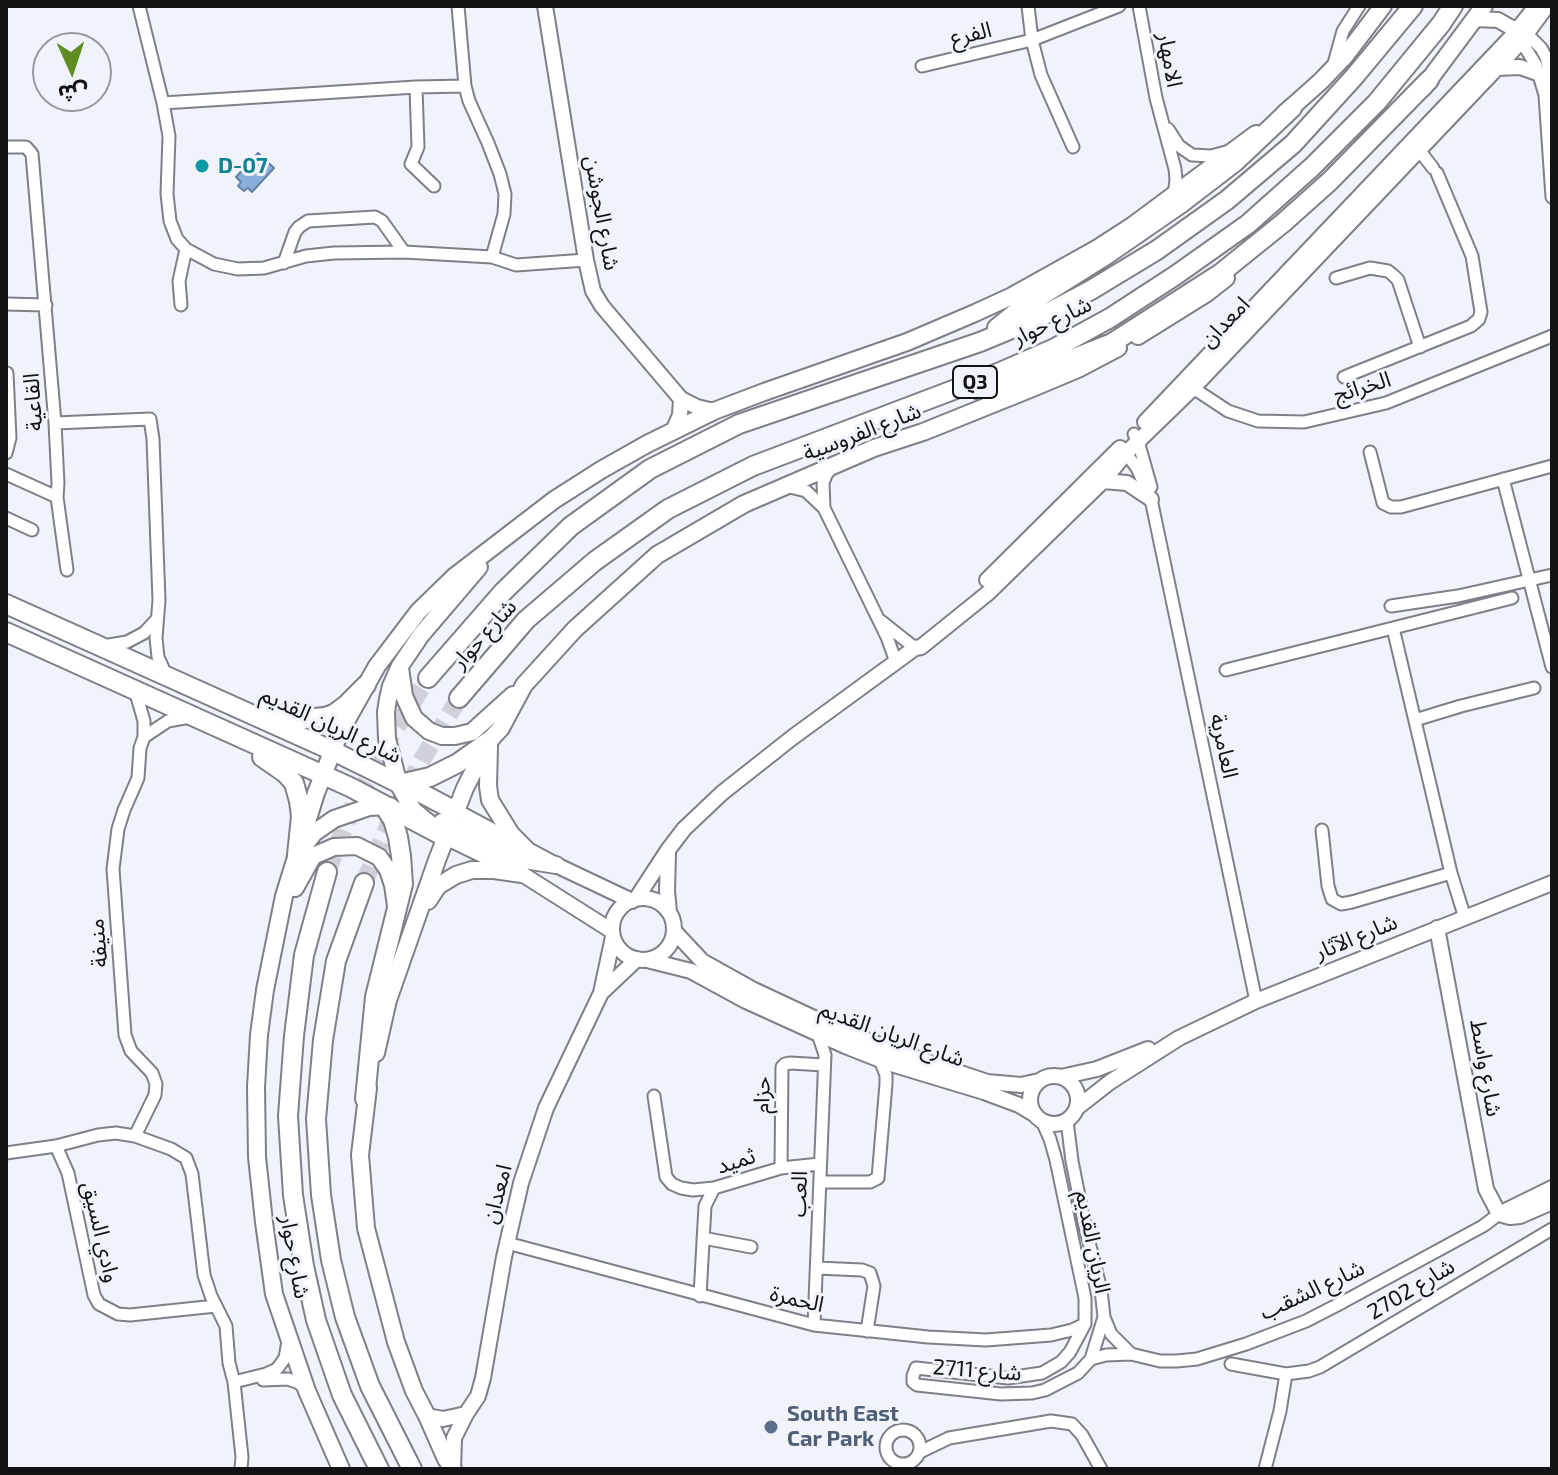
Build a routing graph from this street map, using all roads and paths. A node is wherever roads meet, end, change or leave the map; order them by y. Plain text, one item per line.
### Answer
1 (139, 6) edge
2 (458, 6) edge
3 (545, 6) edge
4 (1028, 6) edge
5 (1119, 6) edge
6 (1139, 6) edge
7 (1359, 6) edge
8 (1383, 6) edge
9 (1413, 6) edge
10 (1453, 6) edge
11 (1536, 6) edge
12 (1547, 6) edge
13 (1480, 13) edge
14 (1495, 13) edge
15 (1519, 33) junction
16 (1032, 40) junction
17 (922, 66) dead end
18 (1497, 68) junction
19 (1332, 69) junction
20 (1540, 74) junction
21 (1429, 80) junction
22 (465, 86) junction
23 (416, 87) junction
24 (1545, 95) junction
25 (163, 103) junction
26 (1292, 108) junction
27 (1162, 122) junction
28 (6, 147) edge
29 (1073, 147) dead end
30 (1237, 147) junction
31 (1419, 150) junction
32 (434, 186) dead end
33 (1174, 195) junction
34 (1552, 197) edge
35 (186, 249) junction
36 (404, 252) junction
37 (492, 257) junction
38 (586, 260) junction
39 (284, 263) junction
40 (1336, 278) dead end
41 (6, 304) edge
42 (46, 305) junction
43 (181, 305) dead end
44 (1552, 336) edge
45 (980, 342) junction
46 (1420, 347) junction
47 (7, 373) edge
48 (1344, 377) dead end
49 (1188, 385) junction
50 (681, 399) junction
51 (917, 403) junction
52 (714, 411) junction
53 (55, 423) junction
54 (673, 431) junction
55 (1136, 438) junction
56 (1124, 450) junction
57 (1370, 452) dead end
58 (6, 453) edge
59 (834, 465) junction
60 (1552, 466) edge
61 (6, 474) edge
62 (1503, 479) junction
63 (1103, 481) junction
64 (785, 485) junction
65 (57, 497) junction
66 (1151, 499) junction
67 (824, 508) junction
68 (6, 518) edge
69 (32, 530) dead end
70 (504, 539) junction
71 (67, 570) dead end
72 (1552, 575) edge
73 (1529, 579) junction
74 (1512, 598) dead end
75 (6, 604) edge
76 (1391, 606) dead end
77 (878, 618) junction
78 (158, 619) junction
79 (1393, 628) junction
80 (6, 632) edge
81 (103, 646) junction
82 (915, 648) junction
83 (896, 662) junction
84 (400, 666) junction
85 (1552, 667) edge
86 (1226, 670) dead end
87 (166, 675) junction
88 (428, 678) tunnel mouth
89 (366, 685) junction
90 (524, 685) junction
91 (1534, 688) dead end
92 (135, 690) junction
93 (459, 698) tunnel mouth
94 (229, 705) junction
95 (194, 716) junction
96 (1415, 720) junction
97 (219, 729) junction
98 (144, 737) junction
99 (489, 741) junction
100 (333, 751) junction
101 (323, 776) junction
102 (401, 784) junction
103 (350, 787) junction
104 (370, 787) junction
105 (384, 806) junction
106 (413, 810) junction
107 (451, 825) junction
108 (1322, 830) dead end
109 (526, 849) junction
110 (668, 850) junction
111 (297, 855) junction
112 (556, 865) junction
113 (327, 872) tunnel mouth
114 (1451, 873) junction
115 (522, 874) junction
116 (364, 883) tunnel mouth
117 (1552, 883) edge
118 (634, 900) junction
119 (397, 912) junction
120 (669, 912) junction
121 (418, 916) junction
122 (1465, 918) junction
123 (1437, 928) junction
124 (674, 931) junction
125 (613, 934) junction
126 (273, 950) junction
127 (642, 960) junction
128 (601, 993) junction
129 (1256, 1001) junction
130 (818, 1034) junction
131 (1179, 1038) junction
132 (845, 1046) junction
133 (880, 1060) junction
134 (824, 1065) junction
135 (908, 1069) junction
136 (1061, 1077) junction
137 (1039, 1081) junction
138 (886, 1084) junction
139 (654, 1096) dead end
140 (365, 1099) junction
141 (1078, 1107) junction
142 (1038, 1117) junction
143 (1067, 1121) junction
144 (135, 1136) junction
145 (56, 1146) junction
146 (6, 1153) edge
147 (820, 1164) junction
148 (781, 1168) junction
149 (820, 1182) junction
150 (714, 1188) junction
151 (1552, 1188) edge
152 (1552, 1202) edge
153 (1499, 1214) junction
154 (1552, 1229) edge
155 (703, 1238) junction
156 (507, 1243) junction
157 (751, 1247) dead end
158 (817, 1268) junction
159 (700, 1296) junction
160 (216, 1306) junction
161 (1104, 1317) junction
162 (1085, 1324) junction
163 (814, 1325) junction
164 (867, 1331) junction
165 (288, 1339) junction
166 (1131, 1354) junction
167 (1091, 1359) junction
168 (1231, 1364) dead end
169 (916, 1368) joint
170 (1286, 1374) junction
171 (250, 1378) junction
172 (234, 1382) junction
173 (307, 1391) junction
174 (466, 1414) junction
175 (427, 1416) junction
176 (913, 1432) junction
177 (949, 1438) junction
178 (887, 1455) junction
179 (917, 1459) edge
180 (241, 1469) edge
181 (341, 1469) edge
182 (379, 1469) edge
183 (412, 1469) edge
184 (453, 1469) edge
185 (895, 1469) edge
186 (1101, 1469) edge
187 (1265, 1469) edge

1 - 25 street
2 - 22 street
3 - 38 street, شارع الجوشن
4 - 16 street
5 - 16 street, الفرع
6 - 27 street, الامهار
7 - 19 street
8 - 19 main road
9 - 45 highway, شارع حوار / Q3
10 - 51 highway, شارع حوار / Q3
11 - 15 street, امعدان
12 - 15 street, امعدان
13 - 14 street
13 - 21 main road, شارع الفروسية
14 - 15 street
15 - 18 street, امعدان
15 - 20 street
15 - 24 street
15 - 49 street, امعدان
16 - 17 street, الفرع
16 - 29 street
18 - 20 street
18 - 31 street, امعدان
19 - 26 main road
20 - 24 street
21 - 51 highway
21 - 59 main road, شارع الفروسية
22 - 23 street
22 - 37 street
23 - 25 street
23 - 32 street
24 - 34 street
25 - 35 street
26 - 30 main road
26 - 45 highway
27 - 30 street, الامهار
27 - 33 street, الامهار
28 - 42 street, القاعية
30 - 33 main road
31 - 46 street
31 - 49 street, امعدان
33 - 52 main road
35 - 39 street
35 - 43 street
36 - 37 street
36 - 39 street
36 - 39 street
37 - 38 street
38 - 50 street, شارع الجوشن
40 - 46 street
41 - 42 street
42 - 53 street, القاعية
44 - 49 street, الخرائج
45 - 88 highway, شارع حوار / Q3
46 - 48 street
47 - 58 street
49 - 55 street, امعدان
50 - 52 street, شارع الجوشن
50 - 54 street
51 - 93 highway, شارع حوار / Q3
52 - 54 main road
53 - 65 street, القاعية
53 - 78 street
54 - 70 main road
55 - 56 street, امعدان
55 - 66 street
56 - 63 street, امعدان
56 - 66 street
56 - 82 street, امعدان
57 - 62 street
59 - 64 main road, شارع الفروسية
59 - 67 street
60 - 62 street
61 - 65 street
62 - 73 street
63 - 66 street
63 - 82 street, امعدان
64 - 67 street
64 - 90 main road, شارع الفروسية
65 - 71 street, القاعية
66 - 129 street, العامرية
67 - 77 street
68 - 69 street
70 - 84 main road
70 - 89 main road
72 - 73 street
73 - 76 street
73 - 85 street
74 - 79 street
75 - 81 highway, شارع الريان القديم
77 - 82 street
77 - 83 street
78 - 81 street
78 - 87 street
79 - 86 street
79 - 96 street
80 - 92 highway, شارع الريان القديم
81 - 87 highway, شارع الريان القديم
82 - 83 street, امعدان
83 - 110 street, امعدان
84 - 90 main road
84 - 102 main road
87 - 94 highway, شارع الريان القديم
89 - 94 highway
89 - 100 main road
90 - 99 main road, شارع الفروسية
91 - 96 street
92 - 95 highway, شارع الريان القديم
92 - 98 street, منيفة
94 - 100 highway, شارع الريان القديم
95 - 97 highway, شارع الريان القديم
95 - 98 street
96 - 114 street
97 - 101 highway, شارع الريان القديم
97 - 111 highway
98 - 144 street, منيفة
99 - 102 highway
99 - 107 main road, شارع الفروسية
99 - 109 main road
100 - 101 main road
100 - 102 highway, شارع الريان القديم
100 - 104 highway
101 - 103 highway, شارع الريان القديم
101 - 111 main road
102 - 104 highway
102 - 106 main road
102 - 107 highway, شارع الريان القديم
103 - 104 highway
103 - 105 highway, شارع الريان القديم
104 - 105 highway
105 - 106 main road
105 - 107 highway, شارع الريان القديم
105 - 111 main road
105 - 119 highway
106 - 107 main road
107 - 109 street, شارع الريان القديم
107 - 112 main road
107 - 115 street, شارع الريان القديم
107 - 121 main road, شارع الفروسية
108 - 114 street
109 - 112 street, شارع الريان القديم
110 - 118 street, امعدان
110 - 120 street
111 - 126 main road, شارع حوار
112 - 118 street, شارع الريان القديم
113 - 182 highway, شارع حوار
114 - 122 street
115 - 121 main road
115 - 125 street, شارع الريان القديم
116 - 183 highway, شارع حوار
117 - 122 street, شارع الآثار
118 - 120 street
118 - 125 street
119 - 126 main road
119 - 140 highway
120 - 124 street
121 - 140 main road
122 - 123 street, شارع الآثار
123 - 129 street, شارع الآثار
123 - 153 street, شارع واسط
124 - 127 street
124 - 137 street, شارع الريان القديم
125 - 127 street
125 - 128 street, امعدان
126 - 165 main road, شارع حوار
127 - 128 street, امعدان
127 - 130 street, شارع الريان القديم
128 - 156 street, امعدان
129 - 131 street, شارع الآثار
130 - 132 street, شارع الريان القديم
130 - 134 street, العب
131 - 136 street, شارع الآثار
131 - 141 street, شارع الآثار
132 - 133 street, شارع الريان القديم
132 - 134 street
133 - 135 street, شارع الريان القديم
133 - 138 street
134 - 147 street, العب
134 - 148 street, حزام
135 - 138 street
135 - 142 street, شارع الريان القديم
136 - 137 street
136 - 141 street
137 - 142 street
138 - 149 street
139 - 150 street
140 - 175 main road
141 - 143 street
142 - 143 street
142 - 162 street, الريان القديم
143 - 161 street, الريان القديم
144 - 145 street
144 - 160 street
145 - 146 street
145 - 160 street, وادي السيق
147 - 148 street, ثميد
147 - 149 street, العب
148 - 150 street, ثميد
149 - 158 street, العب
150 - 155 street, ثميد
151 - 153 street, شارع الشقب
152 - 153 street, شارع الشقب
153 - 166 street, شارع الشقب
154 - 170 street, شارع 2702
155 - 157 street
155 - 159 street, ثميد
156 - 159 street, الحمرة
156 - 174 street, امعدان
158 - 163 street, العب
158 - 164 street
159 - 163 street, الحمرة
160 - 172 street
161 - 166 street
161 - 167 street, الريان القديم
162 - 164 street, الحمرة
162 - 169 street, الريان القديم
163 - 164 street, الحمرة
165 - 171 street
165 - 173 main road, شارع حوار
166 - 167 street, شارع الشقب
167 - 169 street, شارع 2711
168 - 170 street
170 - 187 street
171 - 172 street
171 - 173 street
172 - 180 street
173 - 181 main road, شارع حوار
174 - 175 street
174 - 184 street, امعدان
175 - 184 main road
176 - 177 street
176 - 178 street
176 - 179 street
177 - 179 street
177 - 186 street
178 - 179 street
178 - 185 street

